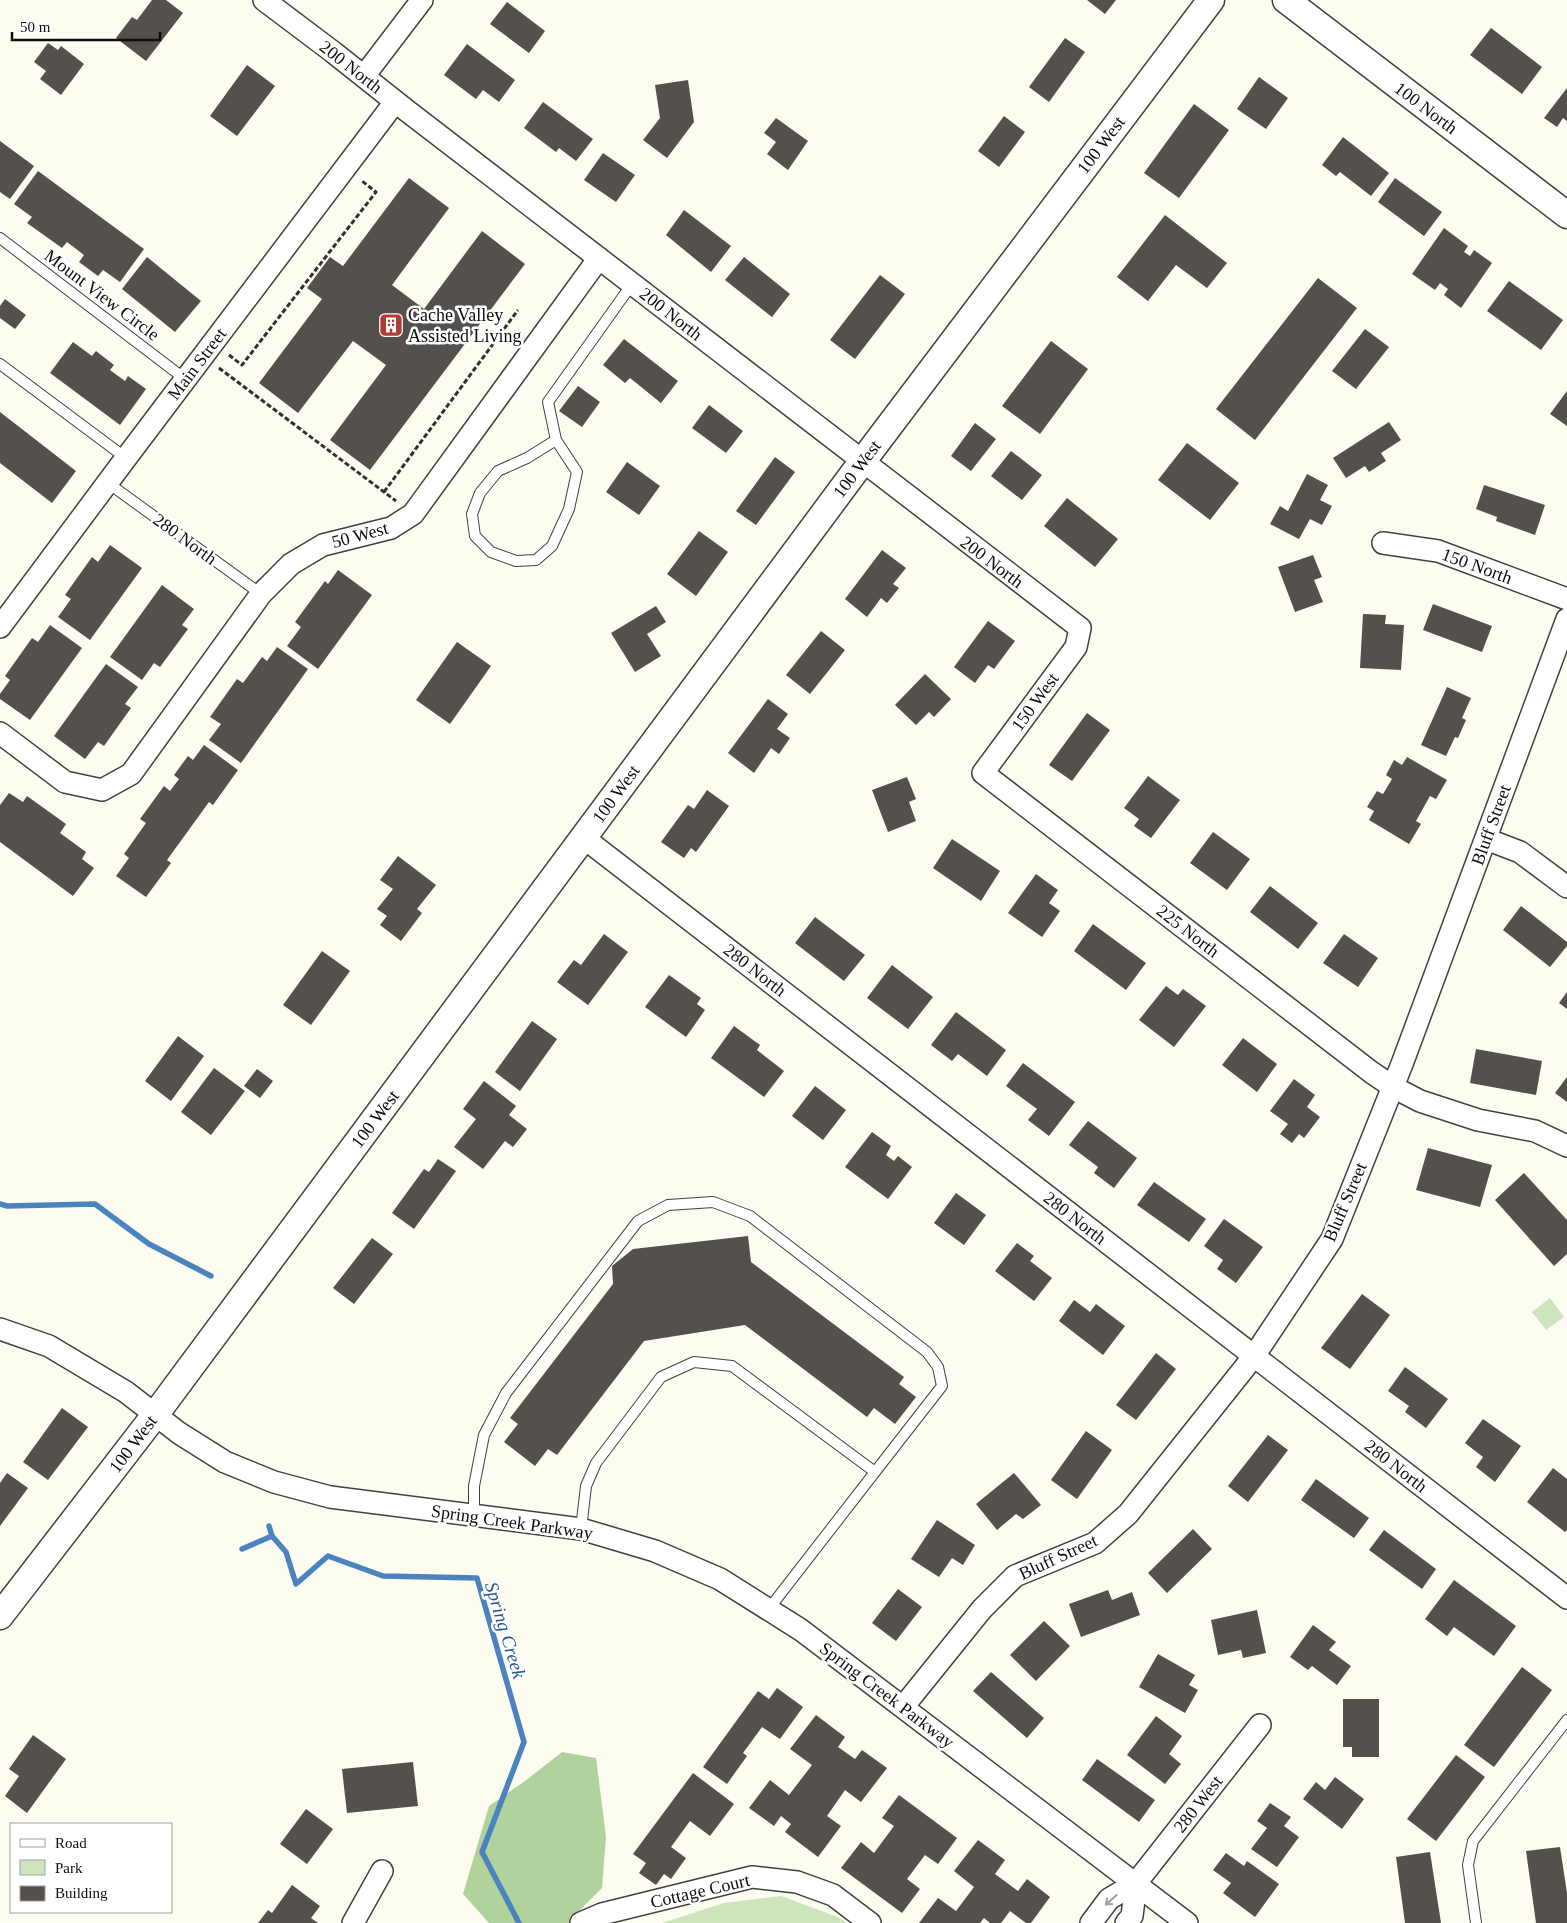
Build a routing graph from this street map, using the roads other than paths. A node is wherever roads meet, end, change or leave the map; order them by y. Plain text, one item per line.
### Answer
1 (264, 0) edge
2 (422, 0) edge
3 (1211, 0) edge
4 (1286, 0) edge
5 (364, 76) junction
6 (395, 102) junction
7 (1567, 215) edge
8 (0, 238) edge
9 (599, 258) junction
10 (632, 284) junction
11 (0, 364) edge
12 (185, 379) junction
13 (556, 440) junction
14 (126, 458) junction
15 (862, 462) junction
16 (108, 483) junction
17 (1384, 543) dead end
18 (261, 594) junction
19 (1567, 599) edge
20 (1567, 619) edge
21 (0, 627) edge
22 (1080, 628) joint
23 (0, 733) edge
24 (983, 773) joint
25 (584, 838) junction
26 (1486, 839) junction
27 (1567, 887) edge
28 (1393, 1087) junction
29 (1567, 1146) edge
30 (0, 1329) edge
31 (1254, 1356) junction
32 (155, 1415) junction
33 (875, 1472) junction
34 (474, 1516) junction
35 (581, 1529) junction
36 (1567, 1598) edge
37 (768, 1610) junction
38 (0, 1616) edge
39 (903, 1707) junction
40 (1567, 1720) edge
41 (1260, 1725) dead end
42 (382, 1871) dead end
43 (1136, 1883) junction
44 (353, 1923) edge
45 (582, 1923) edge
46 (870, 1923) edge
47 (1091, 1923) edge
48 (1126, 1923) edge
49 (1187, 1923) edge
50 (1476, 1923) edge

1 - 5 street, 200 North
2 - 5 street
3 - 15 street, 100 West
4 - 7 street, 100 North
5 - 6 street, 200 North
6 - 9 street, 200 North
6 - 12 street, Main Street
8 - 12 lane, Mount View Circle
9 - 10 street, 200 North
9 - 18 street, 50 West
10 - 13 lane
10 - 15 street, 200 North
11 - 14 lane
12 - 14 street, Main Street
13 - 13 lane
14 - 16 street, Main Street
15 - 22 street, 200 North
15 - 25 street, 100 West
16 - 18 lane, 280 North
16 - 21 street, Main Street
17 - 19 street, 150 North
18 - 23 street, 50 West
20 - 26 street, Bluff Street
22 - 24 street, 150 West
24 - 28 street, 225 North
25 - 31 street, 280 North
25 - 32 street, 100 West
26 - 27 street
26 - 28 street, Bluff Street
28 - 29 street, 225 North
28 - 31 street, Bluff Street
30 - 32 street, Spring Creek Parkway
31 - 36 street, 280 North
31 - 39 street, Bluff Street
32 - 34 street, Spring Creek Parkway
32 - 38 street, 100 West
33 - 34 lane
33 - 35 lane
33 - 37 lane
34 - 35 street, Spring Creek Parkway
35 - 37 street, Spring Creek Parkway
37 - 39 street, Spring Creek Parkway
39 - 43 street, Spring Creek Parkway
40 - 50 lane
41 - 43 street, 280 West
42 - 44 street
43 -> 47 street
43 - 48 street
43 - 49 street, Spring Creek Parkway
45 - 46 street, Cottage Court

